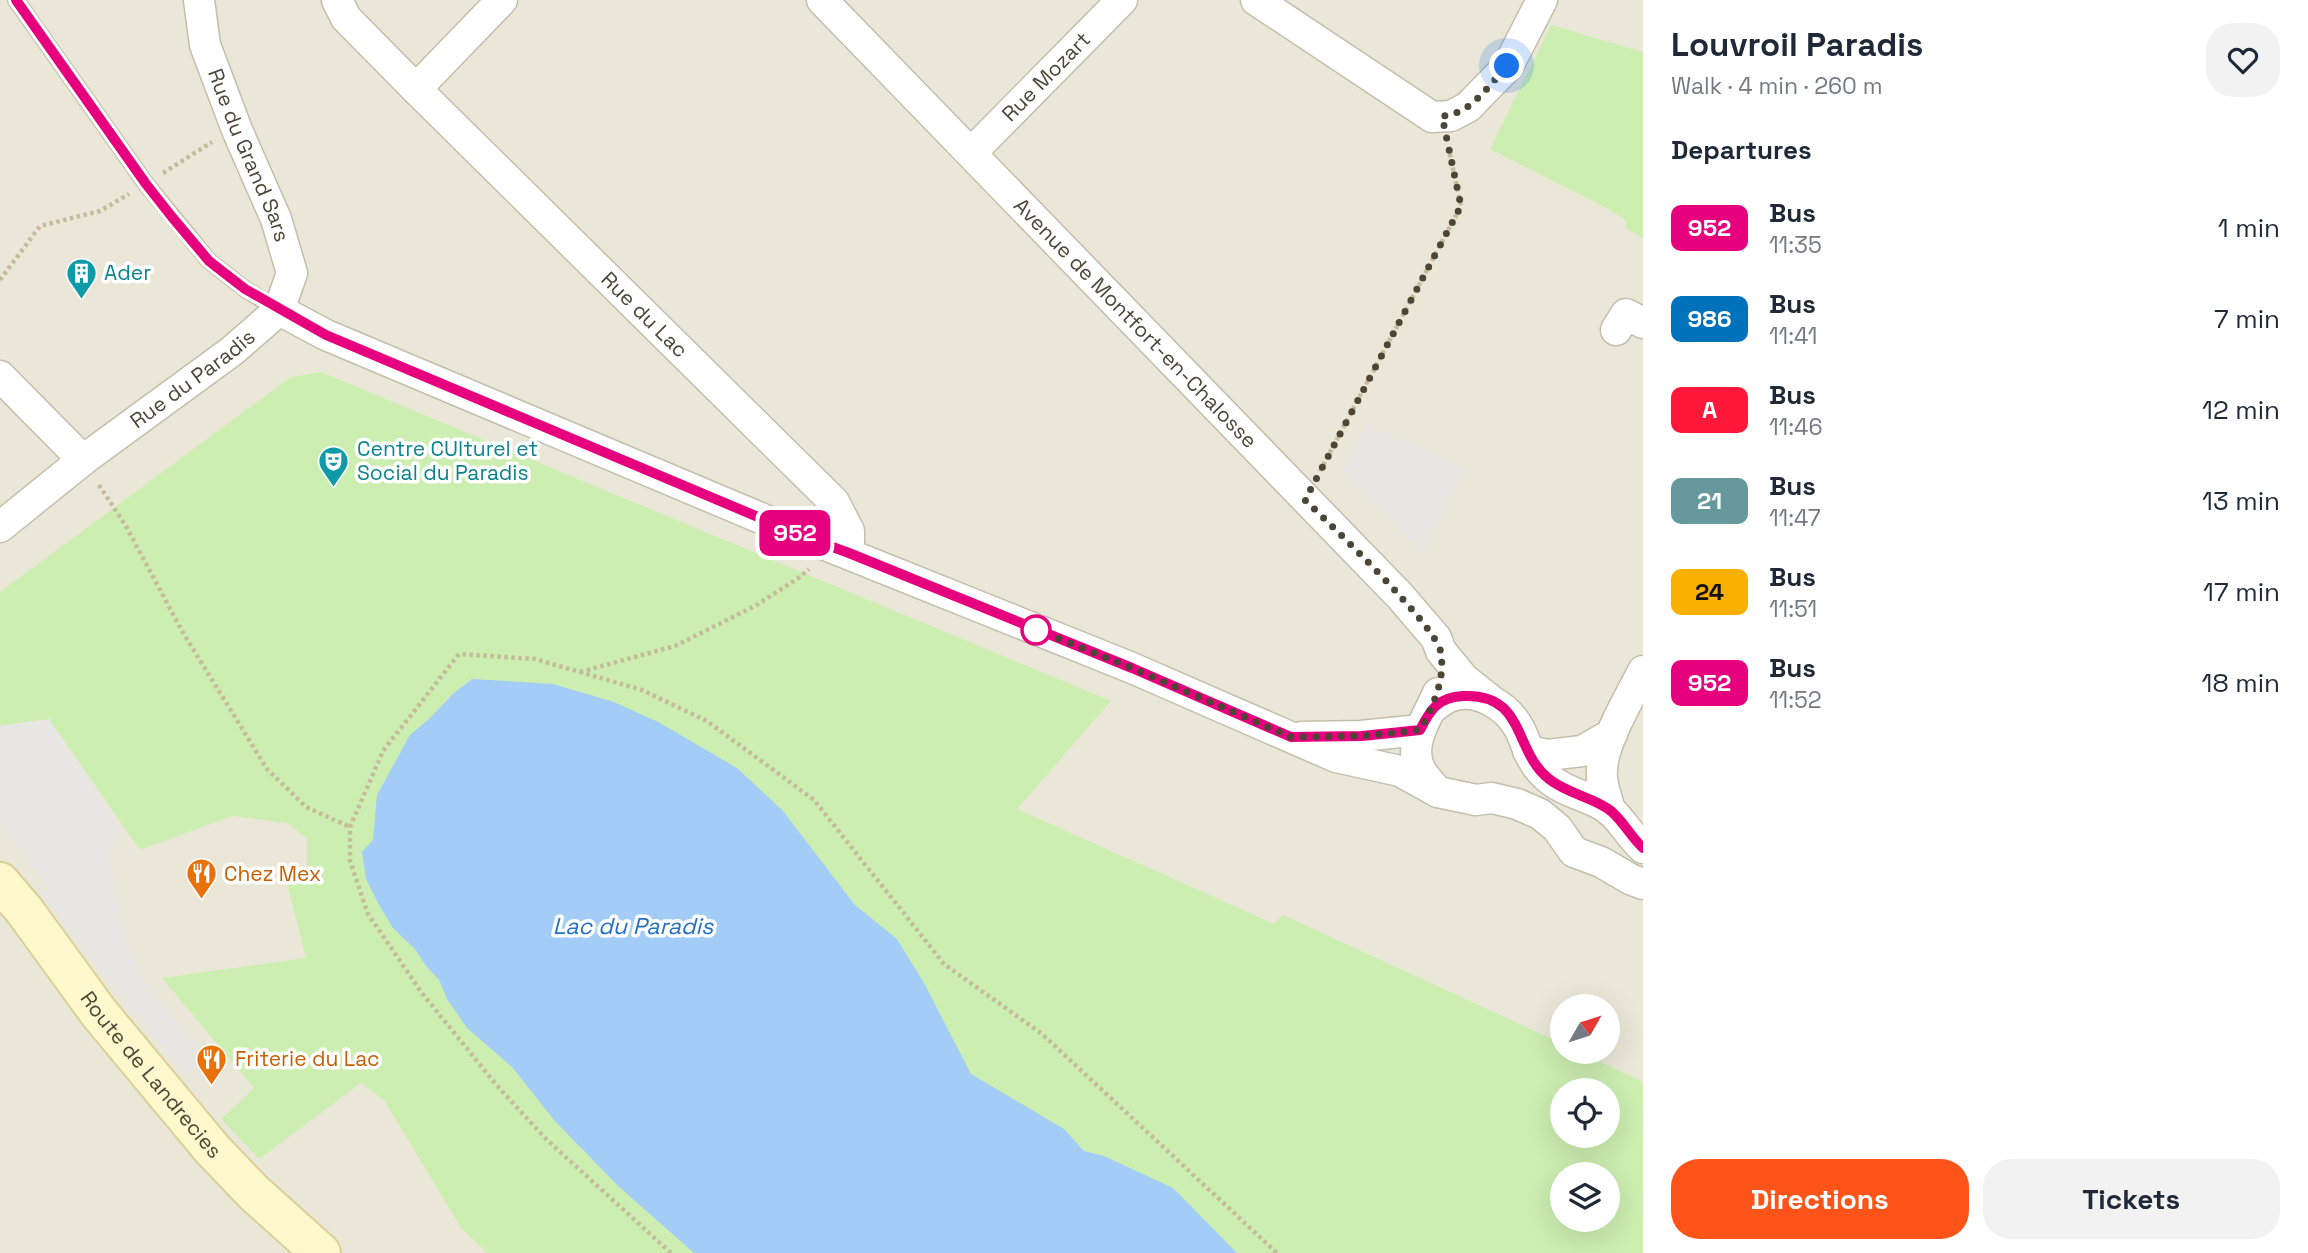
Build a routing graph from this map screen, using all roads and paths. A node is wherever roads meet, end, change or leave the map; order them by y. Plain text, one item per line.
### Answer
1 (16, 0) edge
2 (199, 0) edge
3 (337, 0) edge
4 (502, 0) edge
5 (822, 0) edge
6 (1122, 0) edge
7 (1256, 0) edge
8 (1542, 0) edge
9 (416, 89) junction
10 (1442, 116) junction
11 (236, 126) junction
12 (971, 153) junction
13 (146, 184) junction
14 (0, 280) edge
15 (279, 310) junction
16 (0, 376) edge
17 (83, 460) junction
18 (1305, 500) junction
19 (0, 527) edge
20 (849, 553) junction
21 (815, 564) dead end
22 (1441, 651) junction
23 (1643, 671) edge
24 (579, 672) junction
25 (1488, 698) junction
26 (1425, 720) junction
27 (1612, 734) junction
28 (1291, 737) junction
29 (1528, 751) junction
30 (1438, 792) junction
31 (350, 827) junction
32 (1627, 829) edge
33 (1601, 862) junction
34 (0, 882) edge
35 (1643, 884) edge
36 (321, 1253) edge
37 (671, 1253) edge
38 (1277, 1253) edge

1 - 13 lane
2 - 11 street, Rue du Grand Sars
3 - 9 street, Rue du Lac
4 - 9 street
5 - 12 street, Avenue de Montfort-en-Chalosse
6 - 12 street, Rue Mozart
7 - 10 street
8 - 10 street
9 - 20 street, Rue du Lac
10 - 18 path
11 - 13 path
11 - 15 street, Rue du Grand Sars
12 - 18 street, Avenue de Montfort-en-Chalosse
13 - 14 path
13 - 15 lane
15 - 17 street, Rue du Paradis
15 - 20 street
16 - 17 street
17 - 19 street, Rue du Paradis
17 - 31 path
18 - 22 street, Avenue de Montfort-en-Chalosse
20 - 28 street
21 - 24 path
22 - 25 street, Avenue de Montfort-en-Chalosse
22 - 26 street
23 - 27 street
24 - 31 path
24 - 38 path
25 - 26 street
25 - 29 street, Avenue de Montfort-en-Chalosse
26 - 28 street
26 - 30 street
27 - 29 street
27 - 32 street
28 - 30 street
29 - 32 street, Avenue de Montfort-en-Chalosse
30 - 33 street
31 - 37 path
32 - 33 street
33 - 35 street
34 - 36 main road, Route de Landrecies

